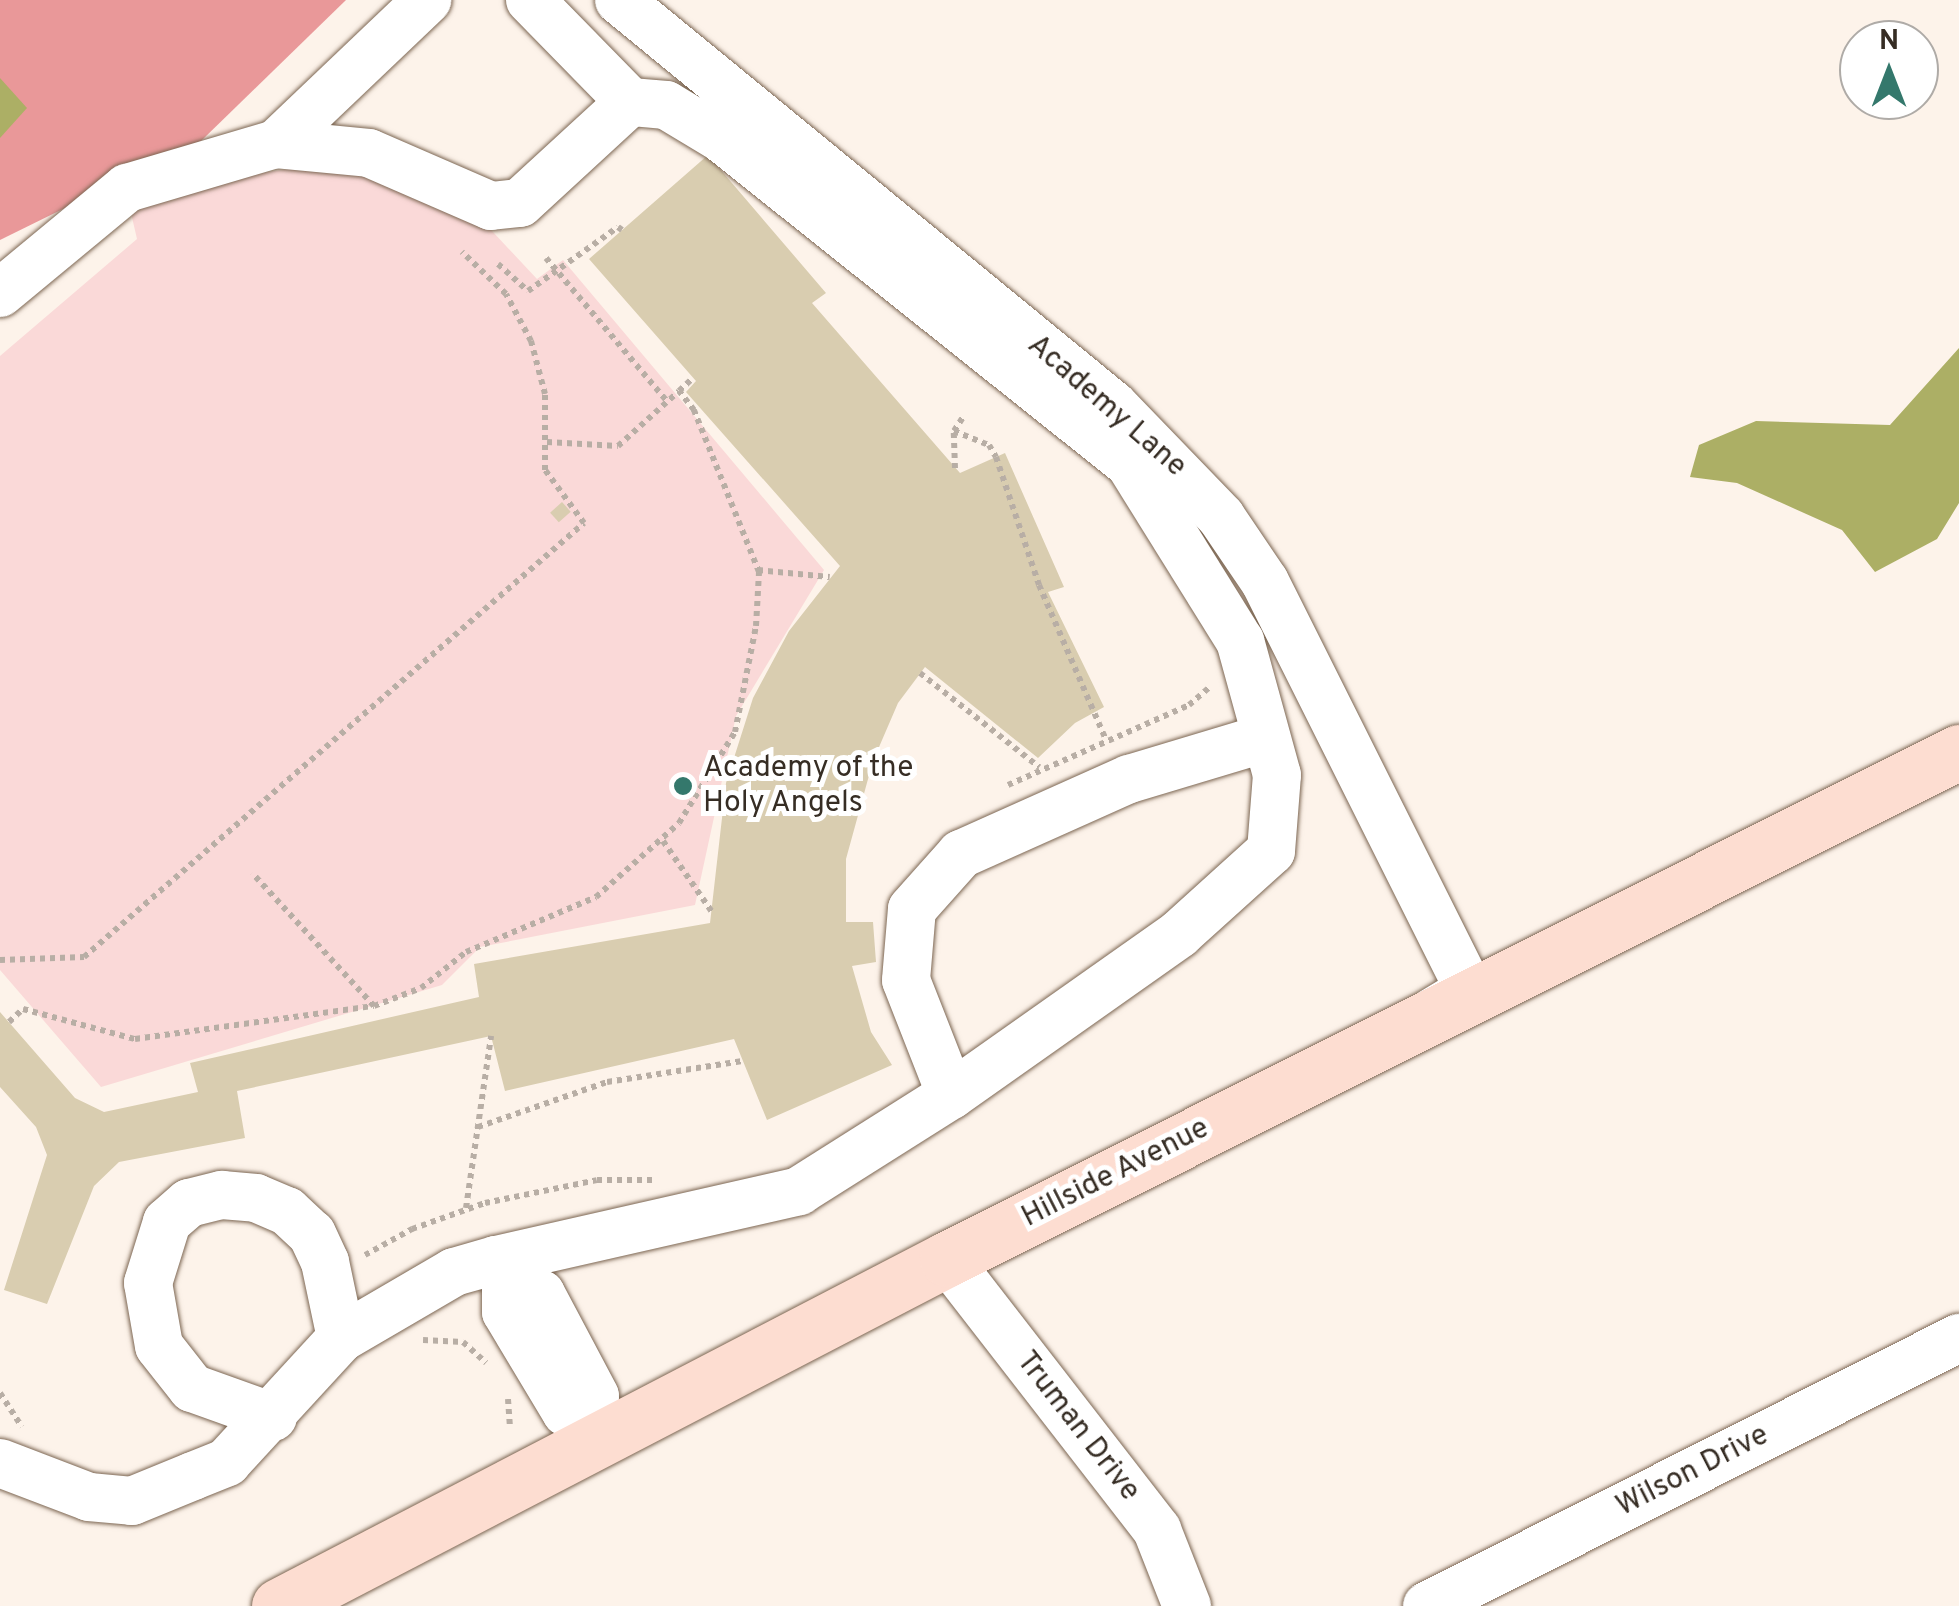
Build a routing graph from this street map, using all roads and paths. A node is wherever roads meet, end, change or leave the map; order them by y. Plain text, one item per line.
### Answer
1 (426, 0) edge
2 (530, 0) edge
3 (619, 0) edge
4 (630, 102) junction
5 (276, 144) junction
6 (622, 230) dead end
7 (462, 252) dead end
8 (546, 258) dead end
9 (498, 264) dead end
10 (554, 268) junction
11 (0, 292) edge
12 (693, 378) dead end
13 (678, 391) junction
14 (666, 401) junction
15 (963, 417) dead end
16 (954, 431) junction
17 (548, 442) junction
18 (956, 468) dead end
19 (758, 570) junction
20 (830, 577) dead end
21 (920, 673) dead end
22 (1218, 673) dead end
23 (1266, 738) junction
24 (1106, 740) junction
25 (1959, 752) edge
26 (1039, 767) junction
27 (1003, 788) dead end
28 (662, 840) junction
29 (252, 873) dead end
30 (712, 912) dead end
31 (0, 960) edge
32 (374, 1006) junction
33 (9, 1022) dead end
34 (1407, 1028) junction
35 (491, 1036) dead end
36 (742, 1061) dead end
37 (950, 1095) junction
38 (478, 1128) junction
39 (670, 1183) dead end
40 (466, 1209) junction
41 (353, 1259) dead end
42 (948, 1259) junction
43 (501, 1271) junction
44 (340, 1338) junction
45 (1959, 1338) edge
46 (415, 1340) dead end
47 (492, 1370) dead end
48 (500, 1382) dead end
49 (0, 1393) edge
50 (210, 1397) junction
51 (273, 1416) junction
52 (510, 1428) dead end
53 (599, 1428) junction
54 (14, 1450) edge
55 (193, 1476) junction
56 (279, 1606) edge
57 (1187, 1606) edge
58 (1427, 1606) edge

1 - 5 street
2 - 4 street
3 - 34 street, Academy Lane
4 - 5 street
4 - 23 street
5 - 11 street
6 - 10 path
7 - 17 path
8 - 10 path
9 - 10 path
10 - 14 path
12 - 13 path
13 - 14 path
13 - 19 path
14 - 17 path
15 - 16 path
16 - 18 path
16 - 24 path
17 - 31 path
19 - 20 path
19 - 28 path
21 - 26 path
22 - 24 path
23 - 37 street
23 - 37 street
24 - 26 path
25 - 34 main road, Hillside Avenue
26 - 27 path
28 - 30 path
28 - 32 path
29 - 32 path
32 - 33 path
34 - 42 main road, Hillside Avenue
35 - 38 path
36 - 38 path
37 - 43 street
38 - 40 path
39 - 40 path
40 - 41 path
42 - 53 main road, Hillside Avenue
42 - 57 street, Truman Drive
43 - 44 street
43 - 53 street
44 - 50 street
44 - 51 street
45 - 58 street, Wilson Drive
46 - 47 path
48 - 52 path
49 - 54 path
50 - 51 street
50 - 55 street
51 - 55 street
53 - 56 main road, Hillside Avenue
54 - 55 street

